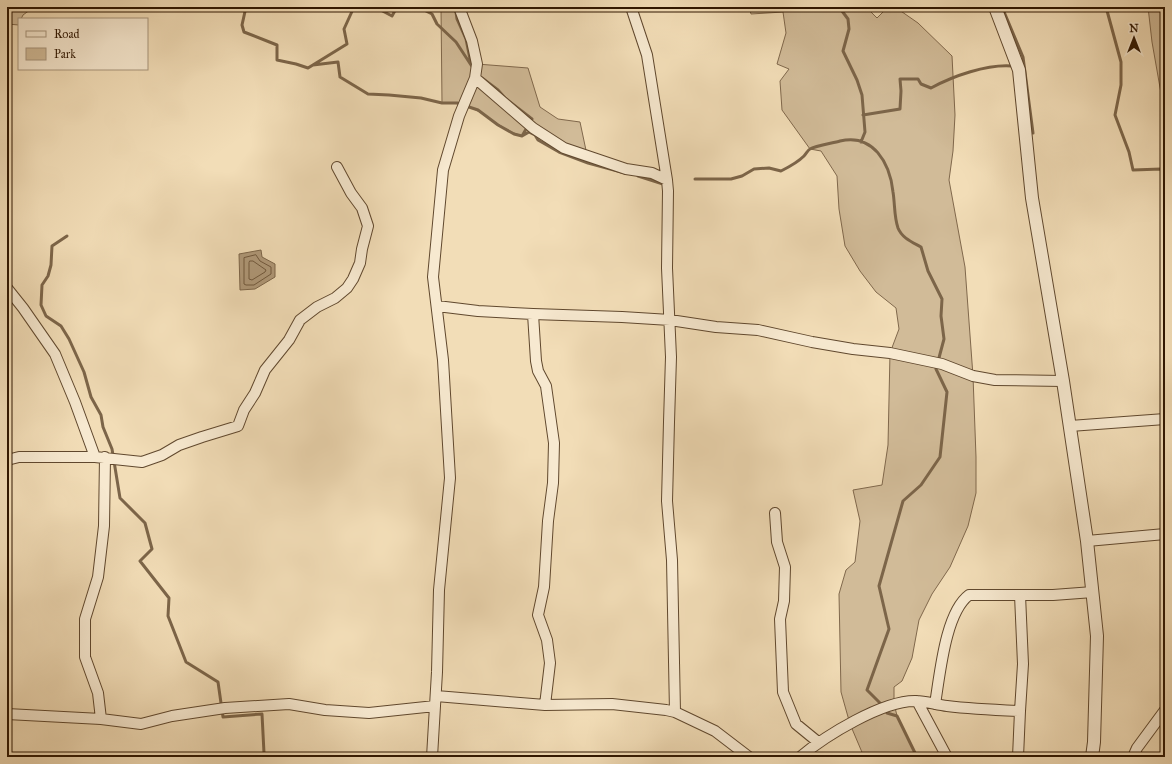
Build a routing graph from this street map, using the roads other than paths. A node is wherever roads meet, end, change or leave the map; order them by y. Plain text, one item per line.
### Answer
1 (459, 7) edge
2 (631, 7) edge
3 (995, 7) edge
4 (475, 78) junction
5 (337, 167) dead end
6 (667, 180) junction
7 (7, 288) edge
8 (437, 306) junction
9 (533, 314) junction
10 (670, 320) junction
11 (1063, 381) junction
12 (1165, 419) edge
13 (1070, 426) junction
14 (100, 457) junction
15 (7, 460) edge
16 (775, 514) dead end
17 (1165, 534) edge
18 (1087, 541) junction
19 (1093, 592) junction
20 (1020, 594) junction
21 (435, 701) junction
22 (917, 701) junction
23 (935, 704) junction
24 (545, 705) junction
25 (1165, 710) edge
26 (1020, 711) junction
27 (675, 712) junction
28 (7, 714) edge
29 (101, 719) junction
30 (818, 742) junction
31 (432, 757) edge
32 (749, 757) edge
33 (800, 757) edge
34 (947, 757) edge
35 (1018, 757) edge
36 (1092, 757) edge
37 (1133, 757) edge

1 - 4 street
2 - 6 street
3 - 11 street
4 - 6 street
4 - 8 street
5 - 14 street
6 - 10 street
7 - 14 street
8 - 9 street
8 - 21 street
9 - 10 street
9 - 24 street
10 - 11 street
10 - 27 street
11 - 13 street
12 - 13 street
13 - 18 street
14 - 15 street
14 - 29 street
16 - 30 street
17 - 18 street
18 - 19 street
19 - 20 street
19 - 36 street
20 - 23 street
20 - 26 street
21 - 24 street
21 - 29 street
21 - 31 street
22 - 23 street
22 - 30 street
22 - 34 street
23 - 26 street
24 - 27 street
25 - 37 street
26 - 35 street
27 - 32 street
28 - 29 street
30 - 33 street

